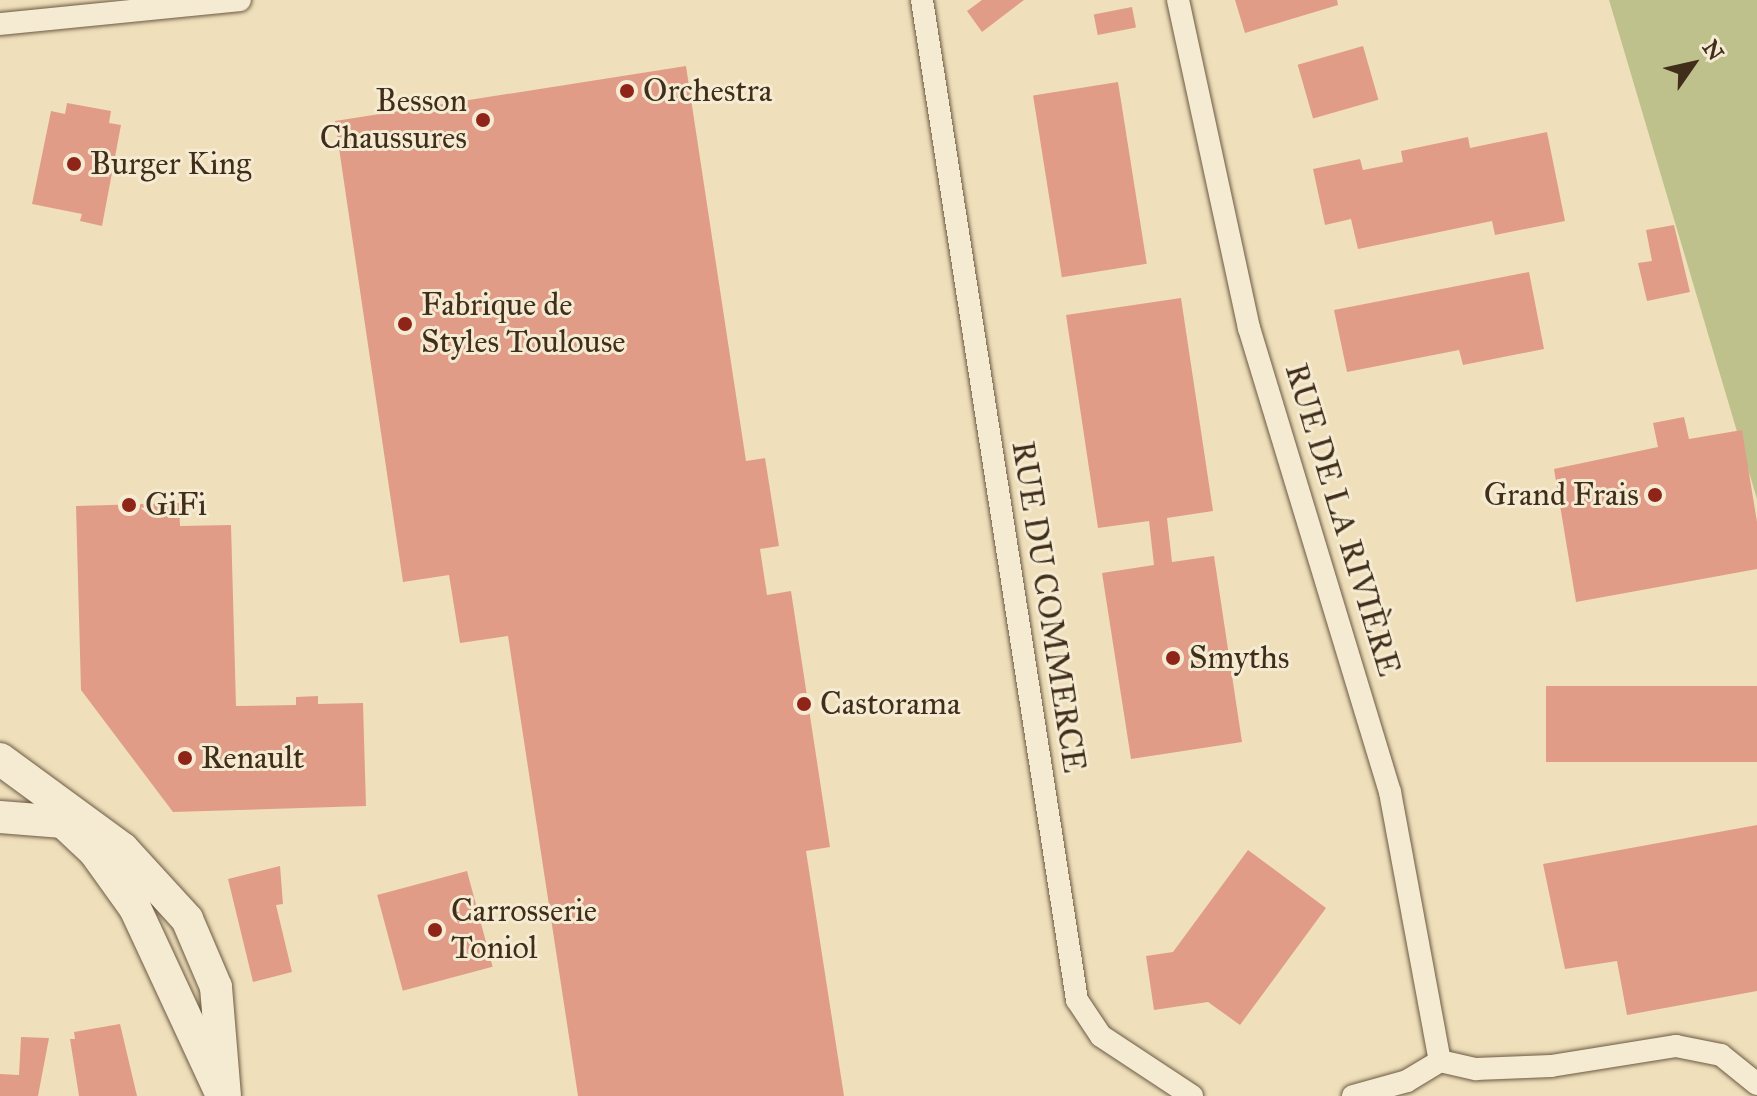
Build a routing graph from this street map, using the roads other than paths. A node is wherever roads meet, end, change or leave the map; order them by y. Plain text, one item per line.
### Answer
1 (240, 0) edge
2 (907, 0) edge
3 (922, 0) edge
4 (1178, 0) edge
5 (0, 24) edge
6 (934, 73) junction
7 (0, 759) edge
8 (0, 817) edge
9 (1440, 1061) junction
10 (1757, 1084) edge
11 (223, 1096) edge
12 (1192, 1096) edge
13 (1353, 1096) edge

1 - 5 street
2 - 6 street, RUE DU COMMERCE
3 - 6 street, RUE DU COMMERCE
4 - 9 street, RUE DE LA RIVIÈRE
6 - 12 street, RUE DU COMMERCE
7 - 11 street
8 - 11 street
9 - 10 street
9 - 13 street

